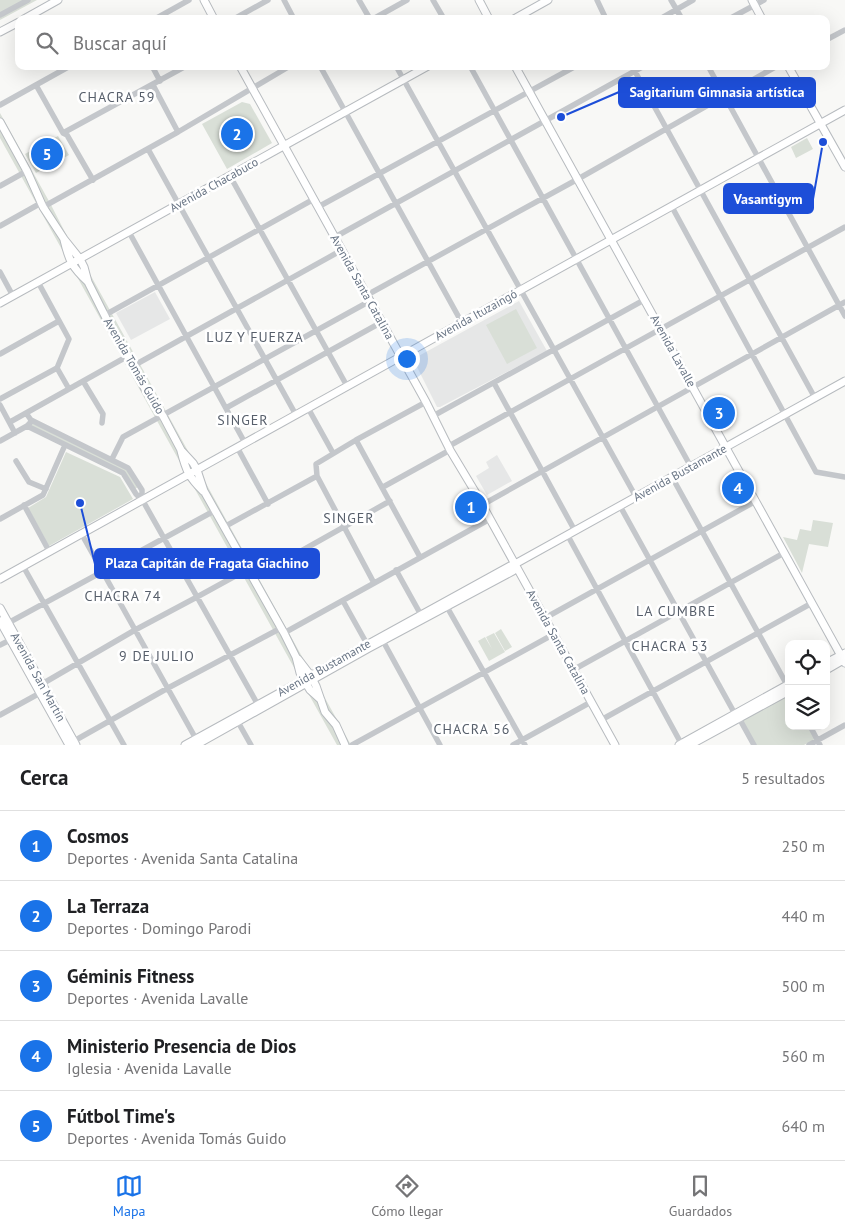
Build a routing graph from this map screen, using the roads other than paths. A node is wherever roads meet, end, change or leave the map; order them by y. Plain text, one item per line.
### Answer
1 (28, 0) edge
2 (58, 0) edge
3 (189, 0) edge
4 (204, 0) edge
5 (268, 0) edge
6 (284, 0) edge
7 (359, 0) edge
8 (407, 0) edge
9 (433, 0) edge
10 (479, 0) edge
11 (548, 0) edge
12 (596, 0) edge
13 (671, 0) edge
14 (693, 0) edge
15 (764, 0) edge
16 (20, 2) edge
17 (753, 3) edge
18 (677, 10) junction
19 (0, 15) edge
20 (31, 15) edge
21 (162, 15) edge
22 (212, 15) edge
23 (241, 15) edge
24 (292, 15) edge
25 (368, 15) edge
26 (379, 15) edge
27 (442, 15) edge
28 (487, 15) edge
29 (521, 15) edge
30 (604, 15) edge
31 (668, 15) edge
32 (680, 15) edge
33 (735, 15) edge
34 (760, 15) edge
35 (15, 24) edge
36 (845, 30) edge
37 (0, 32) edge
38 (830, 38) edge
39 (63, 70) edge
40 (154, 70) edge
41 (179, 70) edge
42 (242, 70) edge
43 (284, 70) edge
44 (322, 70) edge
45 (398, 70) edge
46 (421, 70) edge
47 (472, 70) edge
48 (518, 70) edge
49 (569, 70) edge
50 (631, 70) edge
51 (634, 70) edge
52 (710, 70) edge
53 (770, 70) edge
54 (790, 70) edge
55 (404, 80) junction
56 (160, 81) junction
57 (36, 85) junction
58 (153, 85) junction
59 (253, 89) junction
60 (530, 92) junction
61 (724, 96) junction
62 (0, 105) edge
63 (845, 110) edge
64 (495, 111) junction
65 (346, 112) junction
66 (546, 121) junction
67 (0, 124) edge
68 (820, 124) junction
69 (666, 129) junction
70 (178, 132) junction
71 (63, 133) junction
72 (511, 140) junction
73 (438, 142) junction
74 (284, 146) junction
75 (148, 149) junction
76 (842, 153) edge
77 (758, 158) junction
78 (845, 167) edge
79 (27, 171) junction
80 (454, 171) junction
81 (380, 174) junction
82 (230, 176) junction
83 (578, 179) junction
84 (93, 180) junction
85 (0, 186) edge
86 (700, 190) junction
87 (543, 198) junction
88 (314, 199) junction
89 (396, 203) junction
90 (179, 204) junction
91 (42, 205) junction
92 (318, 207) junction
93 (672, 207) junction
94 (0, 226) edge
95 (845, 227) edge
96 (259, 229) junction
97 (487, 229) junction
98 (129, 232) junction
99 (335, 237) junction
100 (64, 238) junction
101 (612, 240) junction
102 (807, 248) junction
103 (342, 250) junction
104 (209, 258) junction
105 (80, 259) junction
106 (576, 259) junction
107 (428, 262) junction
108 (72, 263) junction
109 (0, 272) edge
110 (287, 280) junction
111 (750, 280) junction
112 (38, 282) junction
113 (88, 282) junction
114 (158, 286) junction
115 (521, 290) junction
116 (721, 295) junction
117 (13, 296) junction
118 (368, 298) junction
119 (644, 300) junction
120 (0, 303) edge
121 (842, 304) edge
122 (236, 308) junction
123 (105, 315) junction
124 (845, 316) edge
125 (610, 319) junction
126 (59, 321) junction
127 (382, 322) junction
128 (462, 323) junction
129 (661, 329) junction
130 (316, 331) junction
131 (186, 336) junction
132 (782, 337) junction
133 (626, 348) junction
134 (554, 350) junction
135 (328, 352) junction
136 (0, 354) edge
137 (752, 354) junction
138 (128, 356) junction
139 (401, 357) junction
140 (265, 359) junction
141 (133, 366) junction
142 (57, 368) junction
143 (570, 379) junction
144 (83, 381) junction
145 (277, 381) junction
146 (845, 381) edge
147 (494, 382) junction
148 (347, 386) junction
149 (215, 387) junction
150 (693, 387) junction
151 (69, 389) junction
152 (815, 398) junction
153 (0, 399) edge
154 (426, 402) junction
155 (0, 405) edge
156 (658, 407) junction
157 (226, 408) junction
158 (308, 408) junction
159 (510, 412) junction
160 (26, 413) junction
161 (296, 415) junction
162 (785, 415) junction
163 (163, 416) junction
164 (433, 416) junction
165 (10, 422) junction
166 (102, 422) dead end
167 (29, 423) junction
168 (15, 433) junction
169 (603, 437) junction
170 (356, 440) junction
171 (0, 441) edge
172 (245, 443) junction
173 (65, 445) junction
174 (237, 447) junction
175 (726, 447) junction
176 (450, 448) junction
177 (181, 450) junction
178 (333, 453) junction
179 (112, 459) junction
180 (16, 461) dead end
181 (691, 467) junction
182 (197, 470) junction
183 (543, 471) junction
184 (188, 474) junction
185 (316, 476) junction
186 (672, 477) junction
187 (845, 477) edge
188 (383, 488) junction
189 (46, 489) junction
190 (204, 492) junction
191 (636, 497) junction
192 (142, 500) junction
193 (390, 501) junction
194 (756, 501) junction
195 (268, 504) junction
196 (24, 505) junction
197 (482, 505) junction
198 (620, 506) junction
199 (214, 512) junction
200 (1, 516) edge
201 (490, 519) junction
202 (224, 527) junction
203 (344, 528) junction
204 (576, 531) junction
205 (702, 531) junction
206 (81, 533) junction
207 (568, 536) junction
208 (164, 539) junction
209 (49, 551) junction
210 (784, 553) junction
211 (420, 557) junction
212 (650, 560) junction
213 (515, 564) junction
214 (23, 566) junction
215 (248, 569) junction
216 (396, 570) junction
217 (103, 572) junction
218 (253, 578) junction
219 (0, 579) edge
220 (492, 579) junction
221 (374, 583) junction
222 (730, 583) junction
223 (597, 589) junction
224 (197, 597) junction
225 (343, 600) junction
226 (812, 603) junction
227 (44, 604) junction
228 (447, 607) junction
229 (0, 608) edge
230 (678, 612) junction
231 (421, 614) junction
232 (545, 618) junction
233 (0, 621) edge
234 (8, 623) junction
235 (135, 630) junction
236 (282, 631) junction
237 (758, 633) junction
238 (554, 634) junction
239 (10, 640) junction
240 (383, 641) junction
241 (625, 641) junction
242 (367, 644) junction
243 (0, 645) edge
244 (230, 656) junction
245 (296, 657) junction
246 (844, 658) edge
247 (706, 662) junction
248 (830, 662) edge
249 (78, 664) junction
250 (830, 667) edge
251 (573, 670) junction
252 (484, 672) junction
253 (312, 678) junction
254 (305, 682) junction
255 (42, 684) junction
256 (787, 685) edge
257 (168, 688) junction
258 (785, 689) edge
259 (653, 691) junction
260 (40, 693) junction
261 (321, 700) junction
262 (591, 702) junction
263 (258, 705) junction
264 (420, 708) junction
265 (0, 715) edge
266 (737, 716) junction
267 (601, 720) junction
268 (111, 721) junction
269 (238, 722) junction
270 (845, 725) edge
271 (812, 730) edge
272 (196, 742) edge
273 (524, 742) edge
274 (819, 743) edge
275 (71, 744) edge
276 (124, 745) edge
277 (185, 745) edge
278 (251, 745) edge
279 (345, 745) edge
280 (352, 745) edge
281 (440, 745) edge
282 (513, 745) edge
283 (615, 745) edge
284 (681, 745) edge
285 (690, 745) edge
286 (754, 745) edge
287 (809, 745) edge

1 - 16 street
2 - 20 main road
3 - 21 street
4 - 22 main road
5 - 23 street
6 - 24 street
7 - 25 street
8 - 26 street
9 - 27 street
10 - 28 main road
11 - 29 main road
12 - 30 street
13 - 18 street
14 - 18 street
15 - 17 street
16 - 19 street
17 - 33 street
17 - 34 main road
18 - 31 street
18 - 32 street
35 - 37 main road
36 - 38 street
39 - 57 street
40 - 56 street
41 - 56 street
42 - 59 main road, Avenida Santa Catalina
43 - 59 street
44 - 65 street
45 - 55 street
46 - 55 main road, Avenida Chacabuco
47 - 64 street
48 - 60 main road, Avenida Lavalle
49 - 60 street
50 - 66 street
51 - 69 street
52 - 61 street
53 - 61 street
54 - 68 main road
55 - 65 main road, Avenida Chacabuco
55 - 73 street
56 - 58 street
57 - 62 street
57 - 71 street
58 - 70 street
58 - 71 street
59 - 70 street
59 - 74 main road, Avenida Santa Catalina
60 - 64 street
60 - 66 main road, Avenida Lavalle
61 - 69 street
61 - 77 street
63 - 68 main road, Avenida Ituzaingó
64 - 72 street
64 - 73 street
65 - 74 main road, Avenida Chacabuco
65 - 81 street
66 - 72 street
66 - 83 main road, Avenida Lavalle
67 - 79 main road, Avenida Tomás Guido
68 - 76 main road
68 - 77 main road, Avenida Ituzaingó
69 - 83 street
69 - 86 street
70 - 75 street
71 - 84 street
72 - 80 street
72 - 87 street
73 - 80 street
73 - 81 street
74 - 82 main road, Avenida Chacabuco
74 - 88 main road, Avenida Santa Catalina
75 - 84 street
75 - 90 street
76 - 78 main road
77 - 86 main road, Avenida Ituzaingó
77 - 102 street
79 - 85 street
79 - 91 main road, Avenida Tomás Guido
80 - 89 street
80 - 97 street
81 - 89 street
81 - 92 street
82 - 90 main road, Avenida Chacabuco
82 - 96 street
83 - 87 street
83 - 101 main road, Avenida Lavalle
84 - 91 street
86 - 93 main road, Avenida Ituzaingó
86 - 111 street
87 - 97 street
87 - 106 street
88 - 92 main road, Avenida Santa Catalina
88 - 96 street
89 - 99 street
89 - 107 street
90 - 98 main road, Avenida Chacabuco
90 - 104 street
91 - 94 street
91 - 100 main road, Avenida Tomás Guido
92 - 99 main road, Avenida Santa Catalina
93 - 101 main road, Avenida Ituzaingó
93 - 116 street
95 - 102 street
96 - 104 street
96 - 110 street
97 - 107 street
97 - 115 street
98 - 105 main road, Avenida Chacabuco
98 - 114 street
99 - 103 main road, Avenida Santa Catalina
100 - 105 main road, Avenida Tomás Guido
100 - 108 main road, Avenida Tomás Guido
101 - 106 main road, Avenida Ituzaingó
101 - 119 main road, Avenida Lavalle
102 - 111 street
102 - 121 street
103 - 110 street
103 - 118 main road, Avenida Santa Catalina
104 - 114 street
104 - 122 street
105 - 108 main road, Avenida Chacabuco
105 - 113 main road, Avenida Tomás Guido
106 - 115 main road, Avenida Ituzaingó
106 - 125 street
107 - 118 street
107 - 128 street
108 - 112 main road, Avenida Chacabuco
108 - 113 main road, Avenida Tomás Guido
109 - 117 street
110 - 122 street
110 - 130 street
111 - 116 street
111 - 132 street
112 - 117 main road, Avenida Chacabuco
112 - 126 street
113 - 123 main road, Avenida Tomás Guido
114 - 123 street
114 - 131 street
115 - 128 main road, Avenida Ituzaingó
115 - 134 street
116 - 129 street
116 - 137 street
117 - 120 main road, Avenida Chacabuco
118 - 127 main road, Avenida Santa Catalina
118 - 130 street
119 - 125 street
119 - 129 main road, Avenida Lavalle
121 - 124 street
121 - 132 street
122 - 131 street
122 - 140 street
123 - 138 main road, Avenida Tomás Guido
125 - 133 street
125 - 134 street
126 - 136 street
126 - 142 street
127 - 135 street
127 - 139 main road, Avenida Santa Catalina
128 - 139 main road, Avenida Ituzaingó
129 - 133 street
129 - 150 main road, Avenida Lavalle
130 - 135 street
130 - 140 street
131 - 141 street
131 - 149 street
132 - 137 street
132 - 152 street
133 - 143 street
133 - 156 street
134 - 143 street
134 - 147 street
135 - 145 street
135 - 148 street
137 - 150 street
137 - 162 street
138 - 141 main road, Avenida Tomás Guido
138 - 144 street
139 - 148 main road, Avenida Ituzaingó
139 - 154 main road, Avenida Santa Catalina
140 - 145 street
140 - 149 street
141 - 163 main road, Avenida Tomás Guido
142 - 151 street
142 - 153 street
143 - 159 street
143 - 169 street
144 - 151 street
144 - 166 street
145 - 157 street
145 - 161 street
146 - 152 main road, Avenida Bustamante
147 - 159 street
147 - 164 street
148 - 158 main road, Avenida Ituzaingó
149 - 157 street
149 - 163 street
150 - 156 street
150 - 175 main road, Avenida Lavalle
151 - 160 street
152 - 162 main road, Avenida Bustamante
154 - 164 main road, Avenida Santa Catalina
154 - 170 street
155 - 165 street
156 - 169 street
156 - 181 street
157 - 172 street
158 - 161 main road, Avenida Ituzaingó
158 - 178 street
159 - 176 street
159 - 183 street
160 - 165 street
160 - 167 street
161 - 172 main road, Avenida Ituzaingó
162 - 175 main road, Avenida Bustamante
162 - 187 street
163 - 177 main road, Avenida Tomás Guido
163 - 179 street
164 - 176 main road, Avenida Santa Catalina
165 - 168 street
167 - 168 street
167 - 173 street
167 - 179 street
168 - 171 street
169 - 183 street
169 - 191 street
170 - 178 street
170 - 188 street
172 - 174 main road, Avenida Ituzaingó
173 - 189 street
173 - 192 street
174 - 182 main road, Avenida Ituzaingó
174 - 195 street
175 - 181 main road, Avenida Bustamante
175 - 194 main road, Avenida Lavalle
176 - 188 street
176 - 197 main road, Avenida Santa Catalina
177 - 182 main road, Avenida Tomás Guido
177 - 184 main road, Avenida Tomás Guido
178 - 185 street
179 - 192 street
180 - 189 street
181 - 186 main road, Avenida Bustamante
182 - 184 main road, Avenida Ituzaingó
182 - 190 main road, Avenida Tomás Guido
183 - 197 street
183 - 204 street
184 - 190 main road, Avenida Tomás Guido
184 - 192 main road, Avenida Ituzaingó
185 - 195 street
185 - 203 street
186 - 191 main road, Avenida Bustamante
186 - 205 street
188 - 193 street
189 - 196 street
190 - 199 main road, Avenida Tomás Guido
191 - 198 main road, Avenida Bustamante
192 - 206 main road, Avenida Ituzaingó
192 - 208 street
193 - 203 street
193 - 211 street
194 - 205 street
194 - 210 main road, Avenida Lavalle
195 - 202 street
196 - 200 street
196 - 209 street
197 - 201 main road, Avenida Santa Catalina
198 - 204 main road, Avenida Bustamante
198 - 212 street
199 - 202 main road, Avenida Tomás Guido
199 - 208 street
201 - 211 street
201 - 213 main road, Avenida Santa Catalina
202 - 215 main road, Avenida Tomás Guido
203 - 218 street
203 - 221 street
204 - 207 main road, Avenida Bustamante
205 - 212 street
205 - 222 street
206 - 209 main road, Avenida Ituzaingó
206 - 217 street
207 - 213 main road, Avenida Bustamante
207 - 223 street
208 - 217 street
208 - 224 street
209 - 214 main road, Avenida Ituzaingó
210 - 222 street
210 - 226 main road, Avenida Lavalle
211 - 216 street
212 - 223 street
212 - 230 street
213 - 220 main road, Avenida Bustamante
213 - 232 main road, Avenida Santa Catalina
214 - 219 main road, Avenida Ituzaingó
214 - 227 street
215 - 218 main road, Avenida Tomás Guido
215 - 224 street
216 - 221 street
216 - 231 street
217 - 227 street
217 - 235 street
218 - 236 main road, Avenida Tomás Guido
220 - 228 main road, Avenida Bustamante
220 - 231 main road, Avenida Bustamante
221 - 225 street
222 - 230 street
222 - 237 street
223 - 232 street
223 - 241 street
224 - 235 street
224 - 244 street
225 - 236 street
225 - 242 street
226 - 237 street
226 - 246 main road, Avenida Lavalle
227 - 234 street
227 - 249 street
228 - 240 main road, Avenida Bustamante
228 - 252 street
229 - 234 main road, Avenida San Martín
230 - 241 street
230 - 247 street
231 - 242 main road, Avenida Bustamante
232 - 238 main road, Avenida Santa Catalina
233 - 239 main road, Avenida San Martín
234 - 255 main road, Avenida San Martín
235 - 249 street
235 - 257 street
236 - 244 street
236 - 245 main road, Avenida Tomás Guido
237 - 247 street
237 - 256 street
238 - 251 main road, Avenida Santa Catalina
238 - 252 street
239 - 243 street
239 - 260 main road, Avenida San Martín
240 - 253 main road, Avenida Bustamante
240 - 264 street
241 - 251 street
241 - 259 street
242 - 253 main road, Avenida Bustamante
244 - 257 street
244 - 263 street
245 - 253 main road, Avenida Tomás Guido
245 - 254 main road, Avenida Tomás Guido
246 - 248 main road
246 - 250 main road
247 - 259 street
247 - 266 street
249 - 255 street
249 - 268 street
251 - 262 main road, Avenida Santa Catalina
252 - 264 street
252 - 273 street
253 - 254 main road, Avenida Bustamante
253 - 261 main road, Avenida Tomás Guido
254 - 261 main road, Avenida Tomás Guido
254 - 263 main road, Avenida Bustamante
254 - 269 main road, Avenida Bustamante
255 - 275 main road, Avenida San Martín
257 - 268 street
257 - 272 street
258 - 266 main road
259 - 267 street
259 - 284 street
260 - 265 street
260 - 275 main road, Avenida San Martín
261 - 279 main road, Avenida Tomás Guido
262 - 267 main road, Avenida Santa Catalina
262 - 273 street
263 - 272 main road, Avenida Bustamante
264 - 280 street
264 - 281 street
266 - 284 main road
266 - 285 main road
266 - 286 street
267 - 283 main road, Avenida Santa Catalina
268 - 275 street
268 - 276 street
269 - 272 main road, Avenida Bustamante
269 - 278 street
270 - 274 street
271 - 274 street
272 - 277 main road, Avenida Bustamante
273 - 282 street
274 - 287 street

